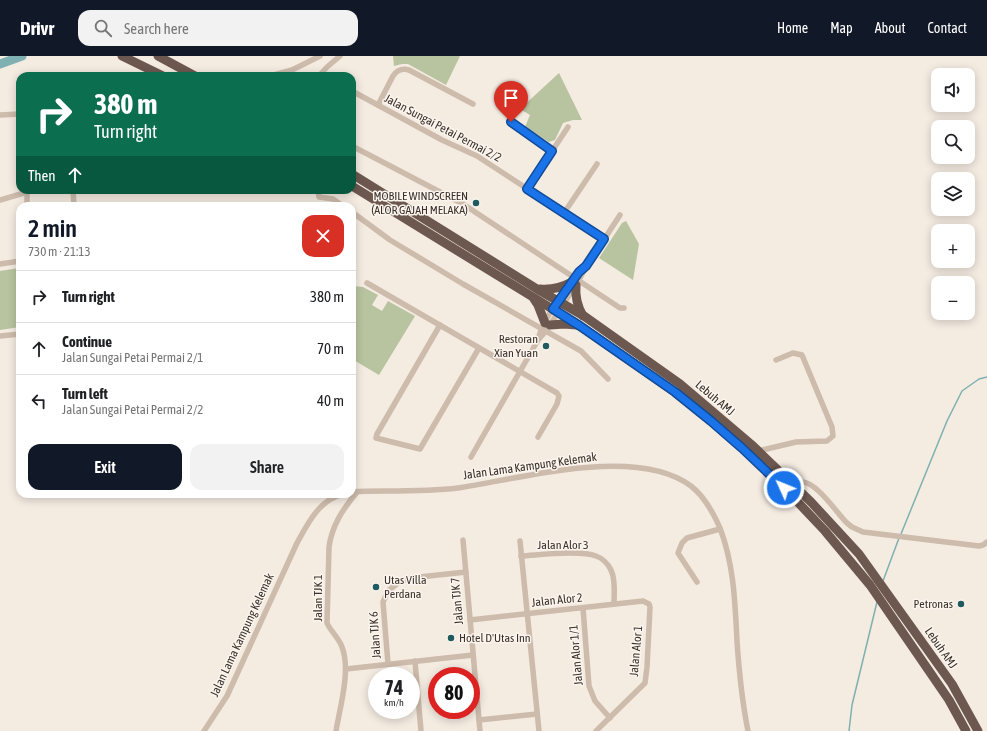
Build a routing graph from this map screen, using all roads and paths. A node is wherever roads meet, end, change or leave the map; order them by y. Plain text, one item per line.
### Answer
1 (122, 56) edge
2 (158, 56) edge
3 (320, 56) edge
4 (338, 56) edge
5 (155, 72) edge
6 (188, 72) edge
7 (285, 72) edge
8 (323, 72) edge
9 (356, 93) edge
10 (473, 104) dead end
11 (378, 105) junction
12 (16, 114) edge
13 (0, 115) edge
14 (511, 122) dead end
15 (568, 127) dead end
16 (356, 148) edge
17 (552, 151) junction
18 (597, 164) dead end
19 (356, 177) edge
20 (356, 188) edge
21 (527, 189) junction
22 (20, 194) edge
23 (319, 194) edge
24 (0, 200) edge
25 (337, 202) edge
26 (564, 213) junction
27 (356, 215) edge
28 (620, 215) dead end
29 (604, 239) junction
30 (16, 262) edge
31 (0, 264) edge
32 (576, 281) junction
33 (368, 283) dead end
34 (535, 293) junction
35 (561, 302) junction
36 (624, 308) dead end
37 (556, 310) junction
38 (584, 316) junction
39 (440, 325) junction
40 (580, 326) junction
41 (546, 327) junction
42 (16, 334) edge
43 (0, 336) edge
44 (479, 348) junction
45 (776, 360) dead end
46 (520, 371) junction
47 (608, 379) dead end
48 (538, 437) dead end
49 (758, 450) junction
50 (470, 457) dead end
51 (796, 487) junction
52 (356, 492) edge
53 (333, 498) edge
54 (350, 498) edge
55 (720, 529) junction
56 (463, 540) dead end
57 (520, 541) dead end
58 (987, 542) edge
59 (521, 556) junction
60 (466, 572) junction
61 (698, 582) dead end
62 (646, 602) joint
63 (614, 604) junction
64 (583, 608) junction
65 (527, 614) junction
66 (470, 620) junction
67 (473, 655) junction
68 (415, 662) junction
69 (388, 664) junction
70 (346, 669) junction
71 (537, 714) junction
72 (610, 718) junction
73 (478, 720) junction
74 (204, 731) edge
75 (336, 731) edge
76 (421, 731) edge
77 (480, 731) edge
78 (539, 731) edge
79 (596, 731) edge
80 (748, 731) edge
81 (966, 731) edge
82 (978, 731) edge

1 - 5 highway
2 - 6 highway
3 - 7 street
4 - 8 street
9 - 11 street, Jalan Sungai Petai Permai 2/2
10 - 11 street
11 - 21 street, Jalan Sungai Petai Permai 2/2
12 - 13 street
14 - 17 street
15 - 17 street
16 - 32 street
17 - 21 street
18 - 26 street
19 - 34 highway, Lebuh AMJ
20 - 34 highway, Lebuh AMJ
21 - 26 street, Jalan Sungai Petai Permai 2/2
22 - 24 street
23 - 25 street
26 - 29 street, Jalan Sungai Petai Permai 2/2
27 - 41 street
28 - 29 street
29 - 32 street
30 - 31 street
32 - 34 highway
32 - 35 street
32 - 36 street
32 - 38 highway
33 - 39 street
34 - 35 highway, Lebuh AMJ
34 - 37 highway, Lebuh AMJ
34 - 41 highway
35 - 37 street
35 - 38 highway, Lebuh AMJ
37 - 40 highway, Lebuh AMJ
37 - 41 street
38 - 49 highway, Lebuh AMJ
39 - 44 street
39 - 44 street
40 - 41 highway
40 - 81 highway, Lebuh AMJ
41 - 46 street
41 - 47 street
42 - 43 street
44 - 46 street
45 - 49 street
46 - 48 street
46 - 50 street
49 - 51 highway, Lebuh AMJ
51 - 58 street
51 - 82 highway, Lebuh AMJ
52 - 55 street, Jalan Lama Kampung Kelemak
53 - 74 street, Jalan Lama Kampung Kelemak
54 - 70 street, Jalan TJK 1
55 - 61 street
55 - 80 street, Jalan Lama Kampung Kelemak
56 - 60 street, Jalan TJK 7
57 - 59 street
59 - 63 street, Jalan Alor 3
59 - 65 street
60 - 66 street, Jalan TJK 7
60 - 69 street, Jalan TJK 6
62 - 63 street, Jalan Alor 2
62 - 72 street, Jalan Alor 1
63 - 64 street, Jalan Alor 2
64 - 65 street, Jalan Alor 2
64 - 72 street, Jalan Alor 1/1
65 - 66 street, Jalan Alor 2
65 - 71 street
66 - 67 street, Jalan TJK 7
67 - 68 street
67 - 73 street, Jalan TJK 7
68 - 69 street
68 - 76 street
69 - 70 street
70 - 75 street, Jalan TJK 1
71 - 73 street
71 - 78 street
72 - 79 street, Jalan Alor 1
73 - 77 street, Jalan TJK 7

